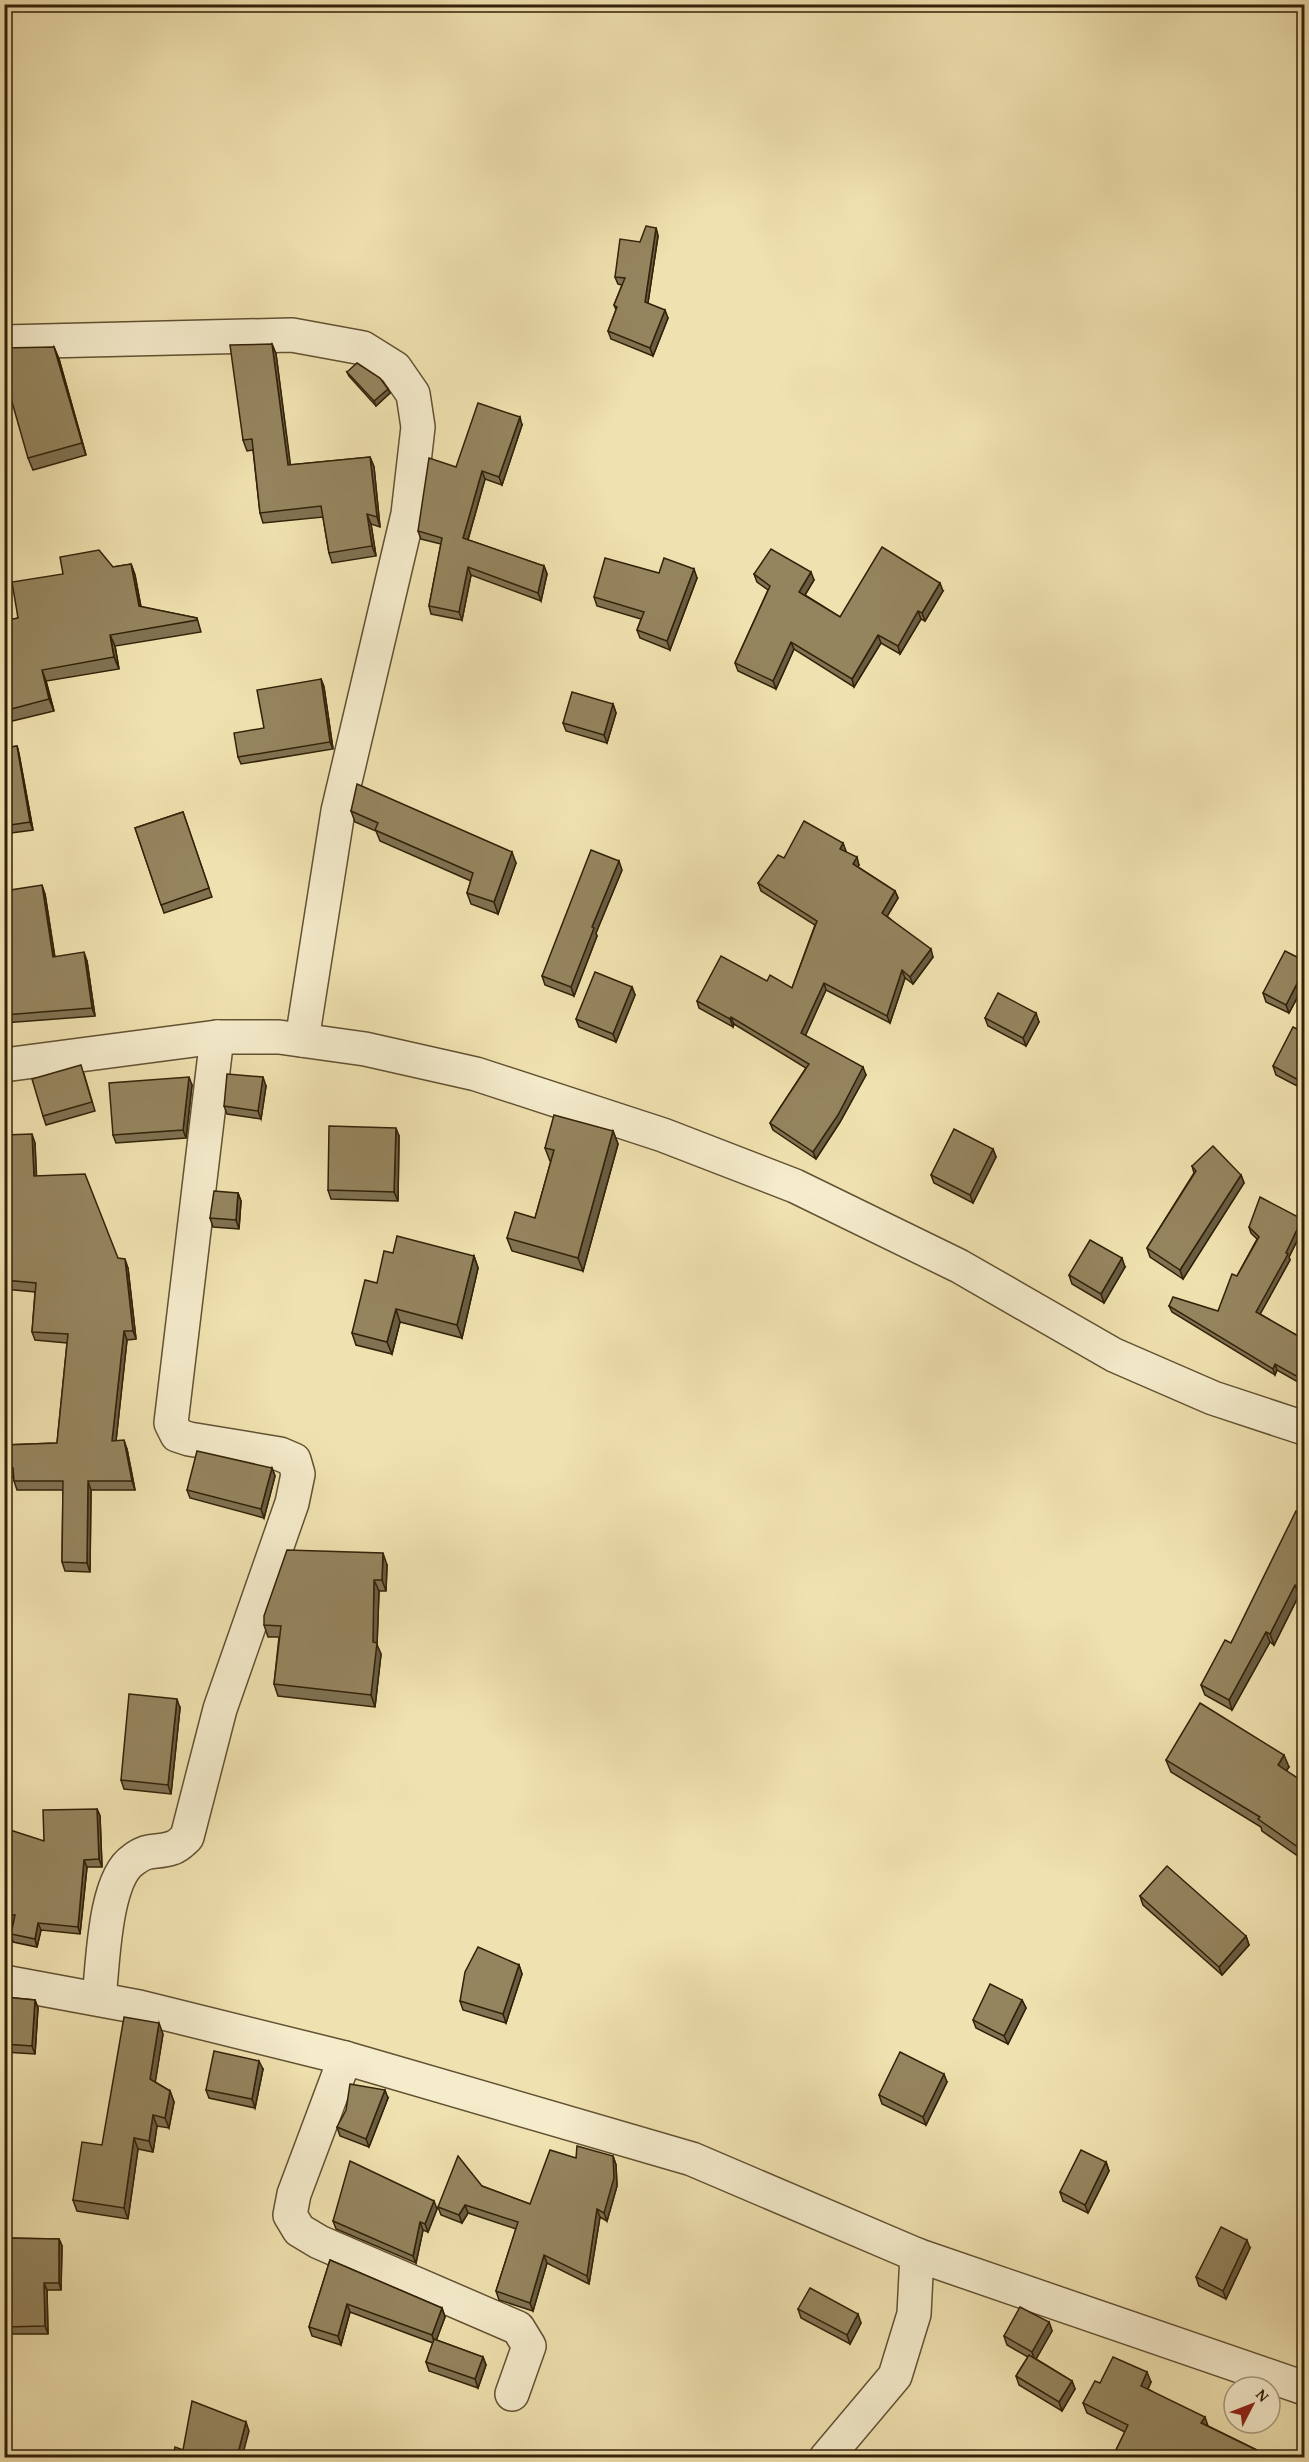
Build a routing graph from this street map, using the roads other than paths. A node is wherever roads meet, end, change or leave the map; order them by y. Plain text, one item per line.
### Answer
1 (4, 342) edge
2 (217, 1037) junction
3 (302, 1040) junction
4 (4, 1065) edge
5 (1305, 1428) edge
6 (4, 1982) edge
7 (99, 1998) junction
8 (345, 2058) junction
9 (917, 2255) junction
10 (1305, 2388) edge
11 (512, 2394) dead end
12 (826, 2457) edge

1 - 3 street
2 - 3 street
2 - 4 street
2 - 7 street
3 - 5 street
6 - 7 street
7 - 8 street
8 - 9 street
8 - 11 street
9 - 10 street
9 - 12 street

